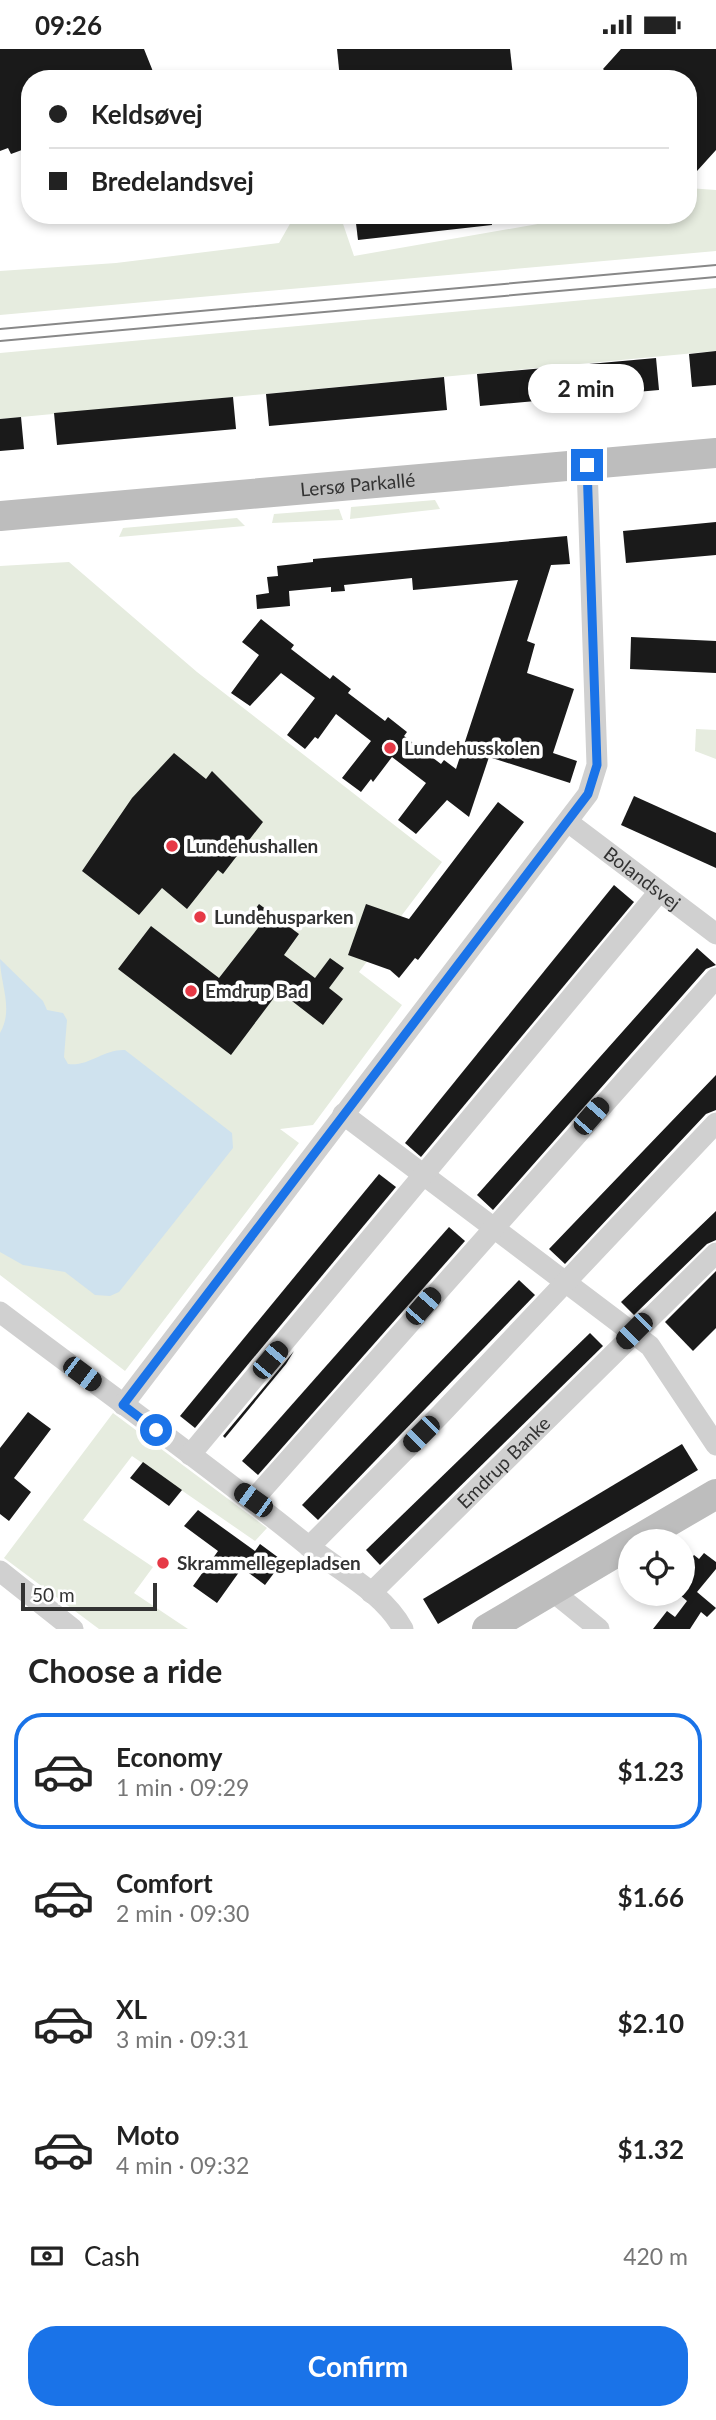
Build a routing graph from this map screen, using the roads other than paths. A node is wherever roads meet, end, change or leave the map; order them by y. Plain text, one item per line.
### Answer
1 (716, 453) edge
2 (587, 465) junction
3 (0, 516) edge
4 (568, 822) junction
5 (659, 892) junction
6 (716, 934) edge
7 (716, 978) edge
8 (343, 1114) junction
9 (716, 1123) edge
10 (423, 1177) junction
11 (494, 1227) junction
12 (716, 1252) edge
13 (566, 1280) junction
14 (0, 1313) edge
15 (634, 1331) junction
16 (123, 1405) junction
17 (716, 1445) edge
18 (190, 1455) junction
19 (716, 1494) edge
20 (253, 1500) junction
21 (656, 1529) edge
22 (309, 1547) junction
23 (618, 1551) edge
24 (0, 1570) edge
25 (551, 1590) junction
26 (371, 1593) junction
27 (47, 1621) edge
28 (73, 1629) edge
29 (403, 1629) edge
30 (487, 1629) edge
31 (598, 1629) edge

1 - 2 street, Lersø Parkallé
2 - 3 street, Lersø Parkallé
2 - 4 street
4 - 5 street, Bolandsvej
4 - 8 street
5 - 6 street, Bolandsvej
5 - 10 street
7 - 11 street
8 - 10 street
8 - 16 street
9 - 13 street
10 - 11 street
10 - 18 street
11 - 13 street
11 - 20 street
12 - 15 street, Emdrup Banke
13 - 15 street
13 - 22 street
14 - 16 street
15 - 17 street
15 - 26 street, Emdrup Banke
16 - 18 street
18 - 20 street
19 - 21 street
20 - 22 street
22 - 26 street
23 - 25 street
24 - 27 street
25 - 30 street
25 - 31 street
26 - 29 street
27 - 28 street

